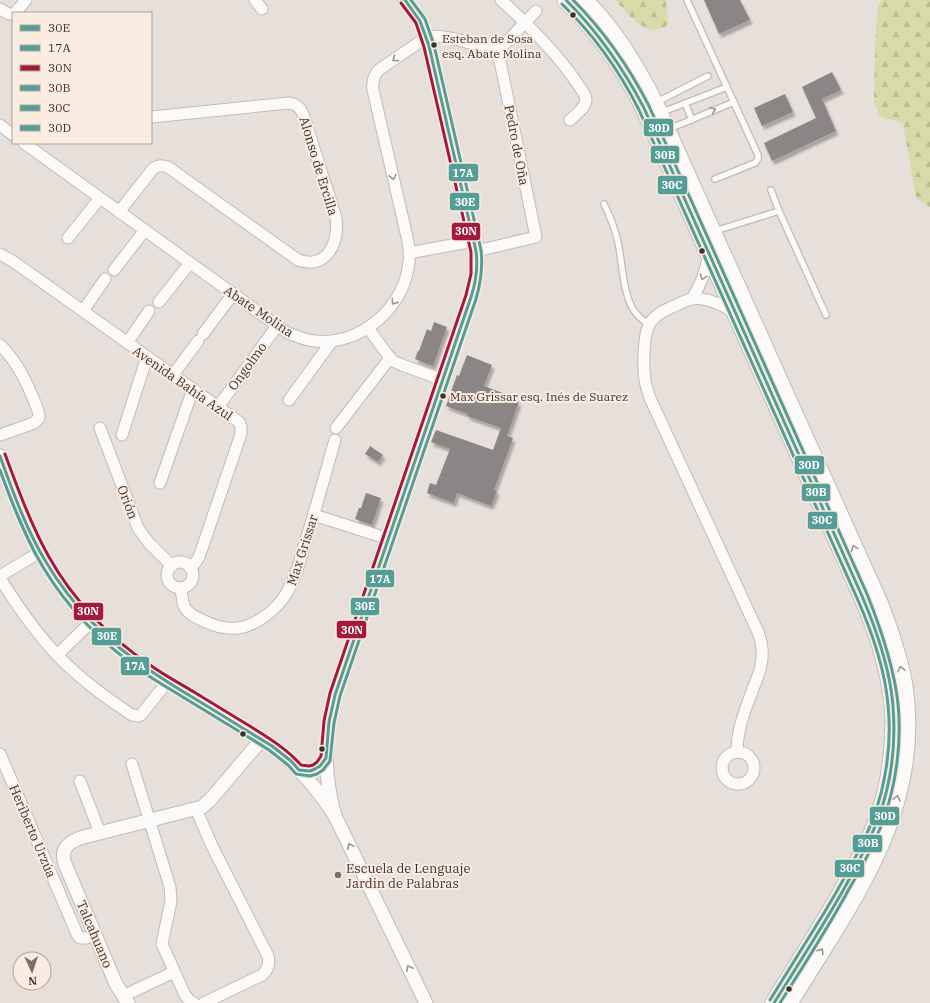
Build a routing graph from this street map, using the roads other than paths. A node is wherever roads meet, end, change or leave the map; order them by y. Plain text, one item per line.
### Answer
1 (26, 0) edge
2 (405, 0) edge
3 (500, 0) edge
4 (566, 0) edge
5 (584, 0) edge
6 (688, 0) edge
7 (0, 8) edge
8 (536, 11) dead end
9 (15, 12) edge
10 (12, 13) edge
11 (525, 22) junction
12 (427, 37) junction
13 (496, 53) junction
14 (708, 76) dead end
15 (727, 87) junction
16 (734, 102) junction
17 (685, 103) junction
18 (657, 108) junction
19 (152, 117) edge
20 (570, 120) dead end
21 (692, 120) junction
22 (0, 126) edge
23 (667, 130) junction
24 (12, 134) edge
25 (27, 144) edge
26 (715, 179) dead end
27 (772, 190) dead end
28 (100, 198) junction
29 (604, 204) dead end
30 (779, 211) junction
31 (119, 212) junction
32 (145, 230) junction
33 (712, 231) junction
34 (68, 238) dead end
35 (475, 246) junction
36 (409, 253) junction
37 (0, 254) edge
38 (709, 254) junction
39 (190, 263) junction
40 (114, 270) dead end
41 (105, 279) dead end
42 (233, 294) junction
43 (692, 299) junction
44 (159, 302) dead end
45 (83, 311) junction
46 (149, 311) dead end
47 (735, 312) junction
48 (826, 315) dead end
49 (649, 324) junction
50 (277, 326) junction
51 (368, 328) junction
52 (332, 341) junction
53 (127, 342) junction
54 (0, 344) edge
55 (147, 357) junction
56 (390, 358) junction
57 (173, 375) junction
58 (443, 380) junction
59 (193, 389) junction
60 (289, 400) dead end
61 (218, 407) junction
62 (100, 428) dead end
63 (336, 428) dead end
64 (0, 435) edge
65 (122, 435) dead end
66 (335, 440) dead end
67 (0, 456) edge
68 (3, 472) edge
69 (160, 483) dead end
70 (314, 515) junction
71 (388, 539) junction
72 (40, 552) junction
73 (172, 566) junction
74 (190, 568) junction
75 (0, 577) edge
76 (181, 588) junction
77 (91, 622) junction
78 (57, 655) junction
79 (167, 682) junction
80 (262, 739) junction
81 (737, 752) dead end
82 (0, 754) edge
83 (326, 758) junction
84 (132, 764) dead end
85 (299, 770) junction
86 (80, 781) dead end
87 (196, 809) junction
88 (335, 816) junction
89 (149, 821) junction
90 (100, 833) junction
91 (81, 902) junction
92 (65, 908) junction
93 (95, 934) junction
94 (174, 972) junction
95 (126, 1001) edge
96 (194, 1003) edge
97 (204, 1003) edge
98 (426, 1003) edge
99 (774, 1003) edge
100 (788, 1003) edge

1 - 9 street
2 - 12 street
3 - 11 street
4 - 38 main road
5 - 18 main road
6 - 15 lane
7 - 10 street
8 - 11 street
11 - 13 street
11 - 20 street
12 - 13 street
12 - 35 street
12 -> 36 street, Abate Molina
13 - 35 street, Pedro de Oña
14 - 18 lane
15 - 16 lane
15 - 17 lane
21 -> 16 lane
16 - 26 lane
17 - 18 lane
17 - 21 lane
18 - 23 main road
19 - 31 street, Alonso de Ercilla
21 - 23 lane
22 - 24 street
23 - 33 main road
25 - 28 street, Abate Molina
27 - 30 lane
28 - 31 street, Abate Molina
28 - 34 street
29 - 49 lane
30 - 33 lane
30 - 48 lane
31 - 32 street, Abate Molina
32 - 39 street, Abate Molina
32 - 40 street
100 -> 33 main road
35 - 36 street
35 - 58 street
36 -> 51 street, Abate Molina
37 - 45 street, Avenida Bahía Azul
38 -> 43 street
38 - 47 main road
39 - 42 street, Abate Molina
39 - 44 street
41 - 45 street
42 - 50 street, Abate Molina
42 - 57 street
43 - 47 street
43 - 49 street
45 - 53 street, Avenida Bahía Azul
46 - 53 street
47 - 99 main road
49 - 81 street
50 - 52 street, Abate Molina
50 - 61 street, Ongolmo
51 - 52 street, Abate Molina
51 - 56 street
52 - 60 street
53 - 55 street, Avenida Bahía Azul
54 - 64 street
55 - 57 street, Avenida Bahía Azul
55 - 65 street
56 - 58 street
56 - 63 street
57 - 59 street, Avenida Bahía Azul
58 - 71 street
59 - 61 street, Avenida Bahía Azul
59 - 69 street
61 - 74 street, Avenida Bahía Azul
62 - 73 street, Orión
66 - 70 street, Max Grissar
67 - 68 street
68 - 72 street
70 - 71 street
70 - 76 street, Max Grissar
71 - 83 street
72 - 75 street
72 - 77 street
73 - 74 street
73 - 76 street
74 - 76 street, Avenida Bahía Azul
75 - 78 street
77 - 78 street
77 - 79 street
78 - 79 street
79 - 80 street
80 - 85 street
80 - 87 street
82 - 92 street, Heriberto Urzúa
83 - 85 street
83 - 88 street
84 - 89 street
85 - 88 street
86 - 90 street
87 - 89 street
87 - 97 street
98 -> 88 street
89 - 90 street
89 - 94 street
90 - 91 street, Talcahuano
91 - 92 street
91 - 93 street, Talcahuano
92 - 93 street, Heriberto Urzúa
93 - 95 street, Talcahuano
94 - 95 street
94 - 96 street

